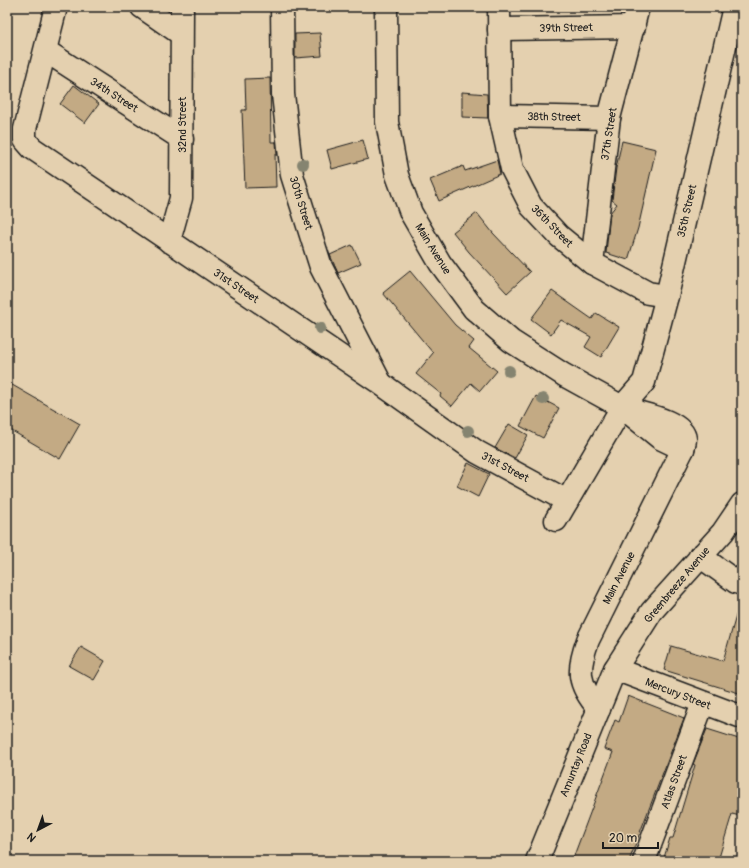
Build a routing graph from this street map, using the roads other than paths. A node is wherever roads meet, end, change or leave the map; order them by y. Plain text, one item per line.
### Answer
1 (56, 7) edge
2 (142, 7) edge
3 (182, 7) edge
4 (282, 7) edge
5 (386, 7) edge
6 (499, 7) edge
7 (734, 7) edge
8 (636, 17) edge
9 (499, 29) junction
10 (181, 34) junction
11 (46, 50) junction
12 (500, 116) junction
13 (609, 118) junction
14 (182, 139) junction
15 (169, 241) junction
16 (592, 263) junction
17 (667, 296) junction
18 (380, 383) junction
19 (622, 407) junction
20 (567, 501) junction
21 (742, 504) edge
22 (556, 520) dead end
23 (700, 556) junction
24 (742, 584) edge
25 (615, 669) junction
26 (703, 703) junction
27 (599, 709) junction
28 (742, 718) edge
29 (536, 861) edge
30 (644, 861) edge

1 - 11 street, 31st Street
2 - 10 street
3 - 10 street, 32nd Street
4 - 18 street, 30th Street
5 - 19 street, Main Avenue
6 - 9 street, 36th Street
7 - 17 street, 35th Street
8 - 9 street, 39th Street
8 - 13 street, 37th Street
9 - 12 street, 36th Street
10 - 14 street, 32nd Street
11 - 14 street, 34th Street
11 - 15 street, 31st Street
12 - 13 street, 38th Street
12 - 16 street, 36th Street
13 - 16 street, 37th Street
14 - 15 street, 32nd Street
15 - 18 street, 31st Street
16 - 17 street, 36th Street
17 - 19 street, 35th Street
18 - 20 street, 31st Street
19 - 20 street
19 - 27 street, Main Avenue
20 - 22 street
21 - 23 street, Greenbreeze Avenue
23 - 24 street
23 - 25 street, Greenbreeze Avenue
25 - 26 street, Mercury Street
25 - 27 street, Amuntay Road
26 - 28 street, Mercury Street
26 - 30 street, Atlas Street
27 - 29 street, Amuntay Road

